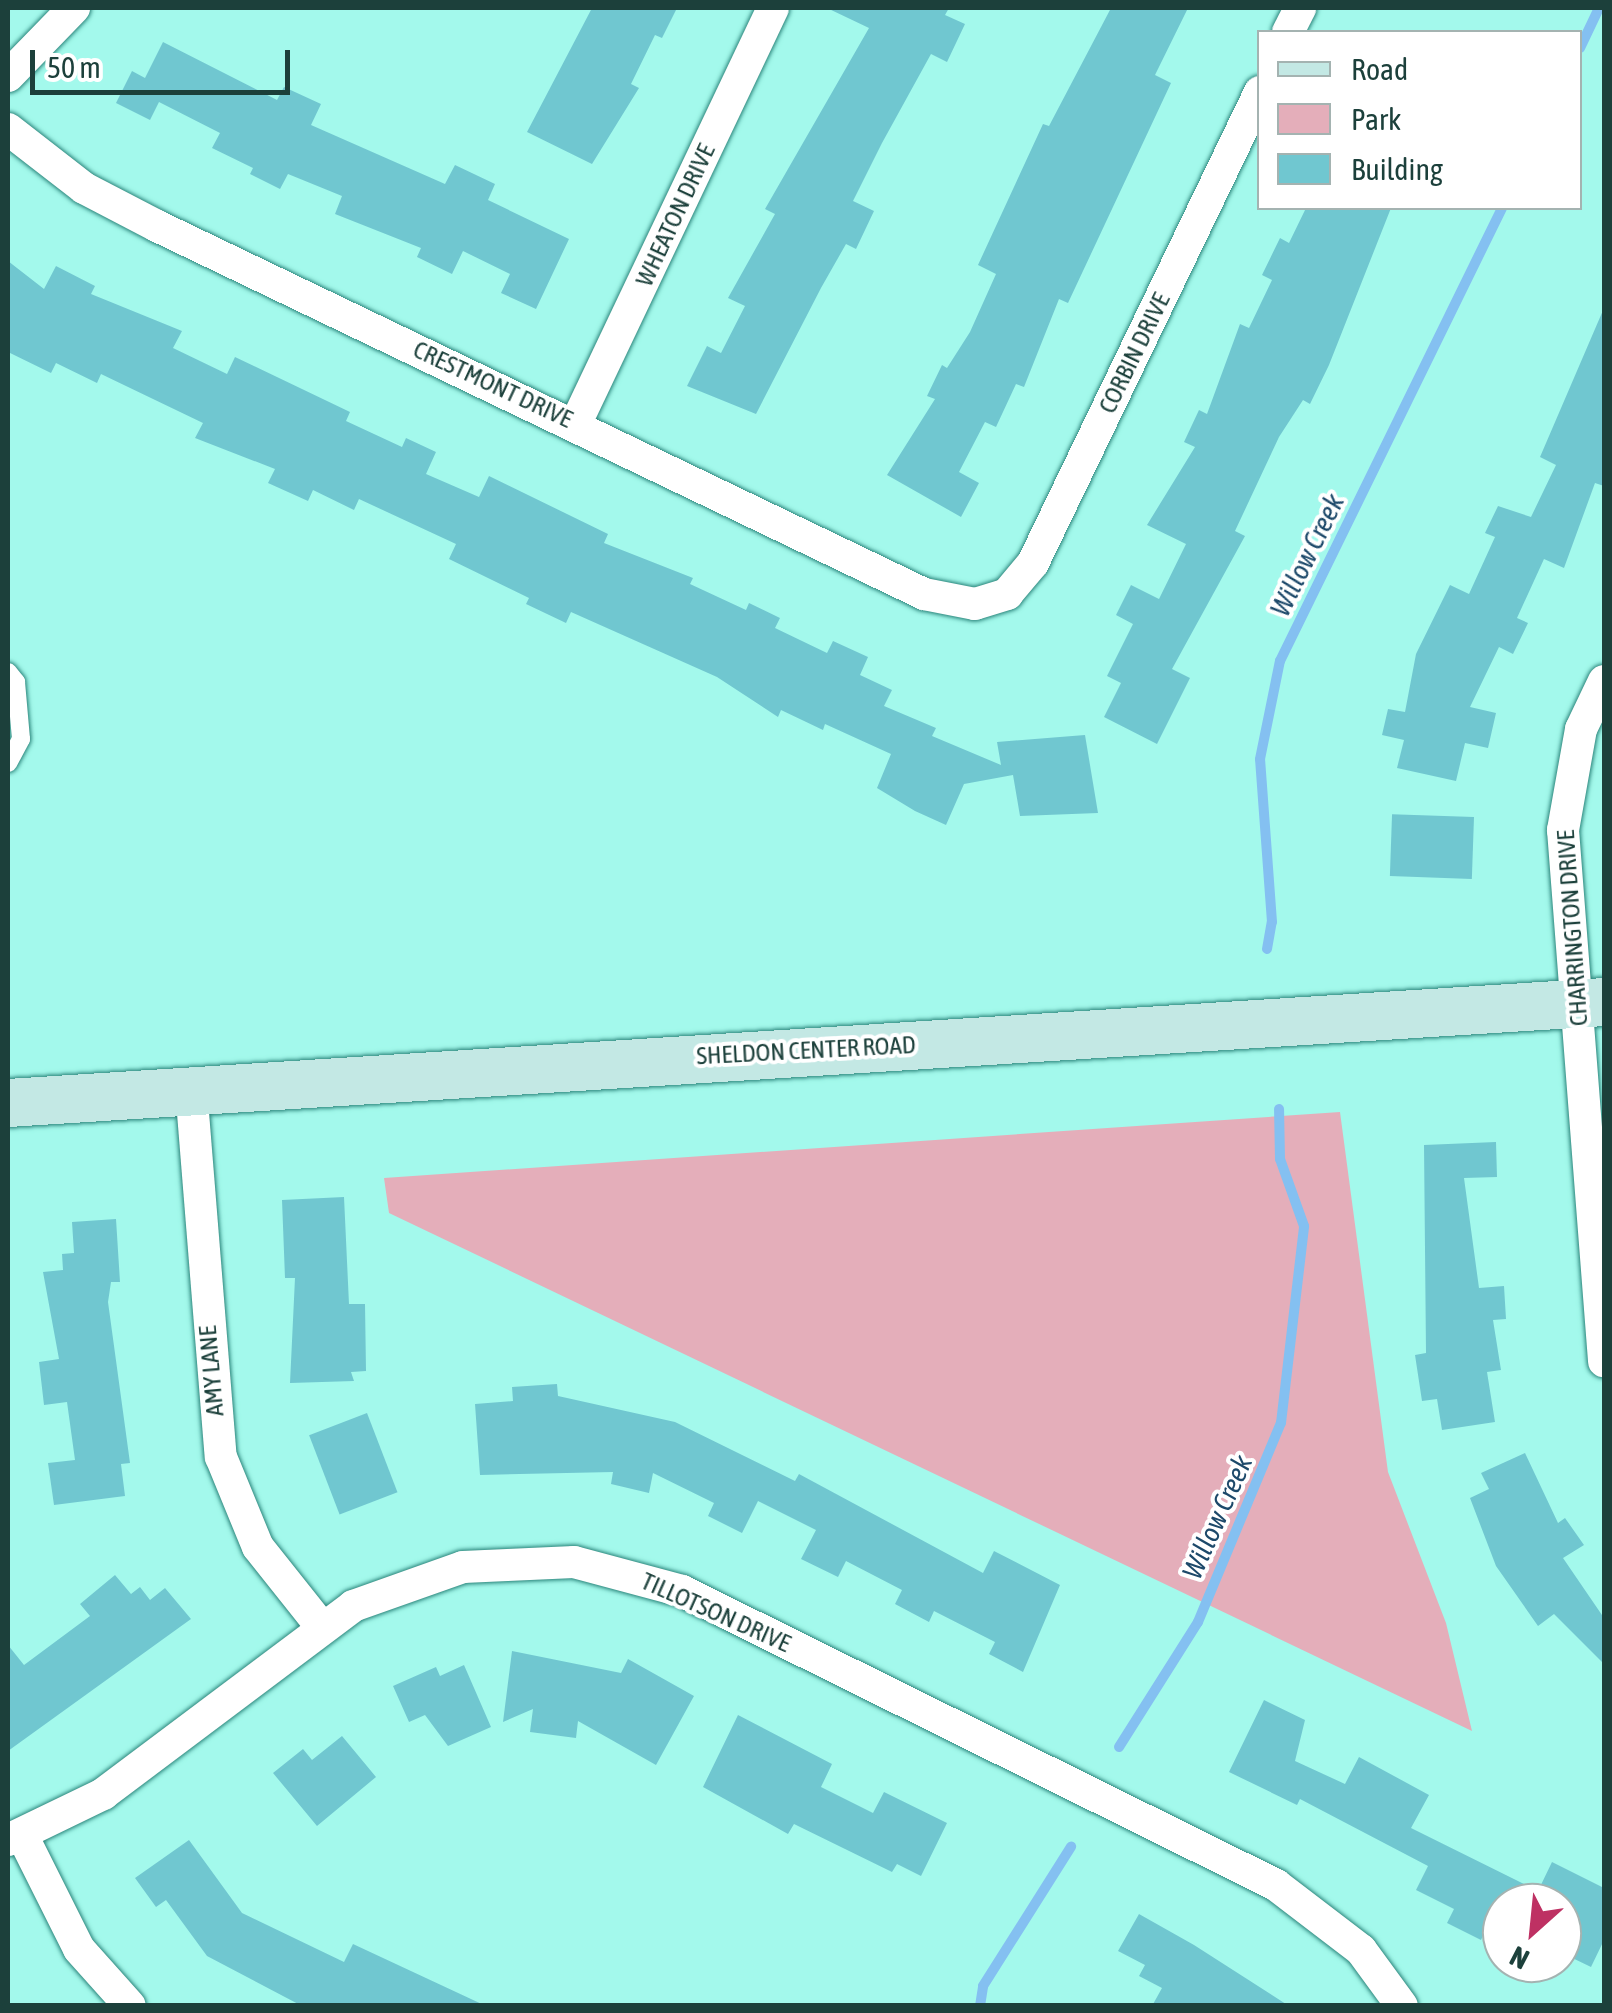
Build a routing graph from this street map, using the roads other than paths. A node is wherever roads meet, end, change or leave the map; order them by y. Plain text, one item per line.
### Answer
1 (74, 8) edge
2 (773, 8) edge
3 (8, 76) edge
4 (1257, 98) edge
5 (8, 129) edge
6 (576, 423) junction
7 (992, 600) joint
8 (8, 672) edge
9 (1604, 681) edge
10 (8, 763) edge
11 (1591, 1003) edge
12 (191, 1088) junction
13 (8, 1103) edge
14 (1604, 1361) edge
15 (320, 1626) junction
16 (15, 1838) edge
17 (130, 2006) edge
18 (1402, 2006) edge

1 - 3 street
2 - 6 street, WHEATON DRIVE
4 - 7 street, CORBIN DRIVE
5 - 6 street, CRESTMONT DRIVE
6 - 7 street, CRESTMONT DRIVE
8 - 10 lane
9 - 11 street, CHARRINGTON DRIVE
11 - 12 main road, SHELDON CENTER ROAD
11 - 14 street, CHARRINGTON DRIVE
12 - 13 main road, SHELDON CENTER ROAD
12 - 15 street, AMY LANE
15 - 16 street, TILLOTSON DRIVE
15 - 18 street, TILLOTSON DRIVE
16 - 17 street

